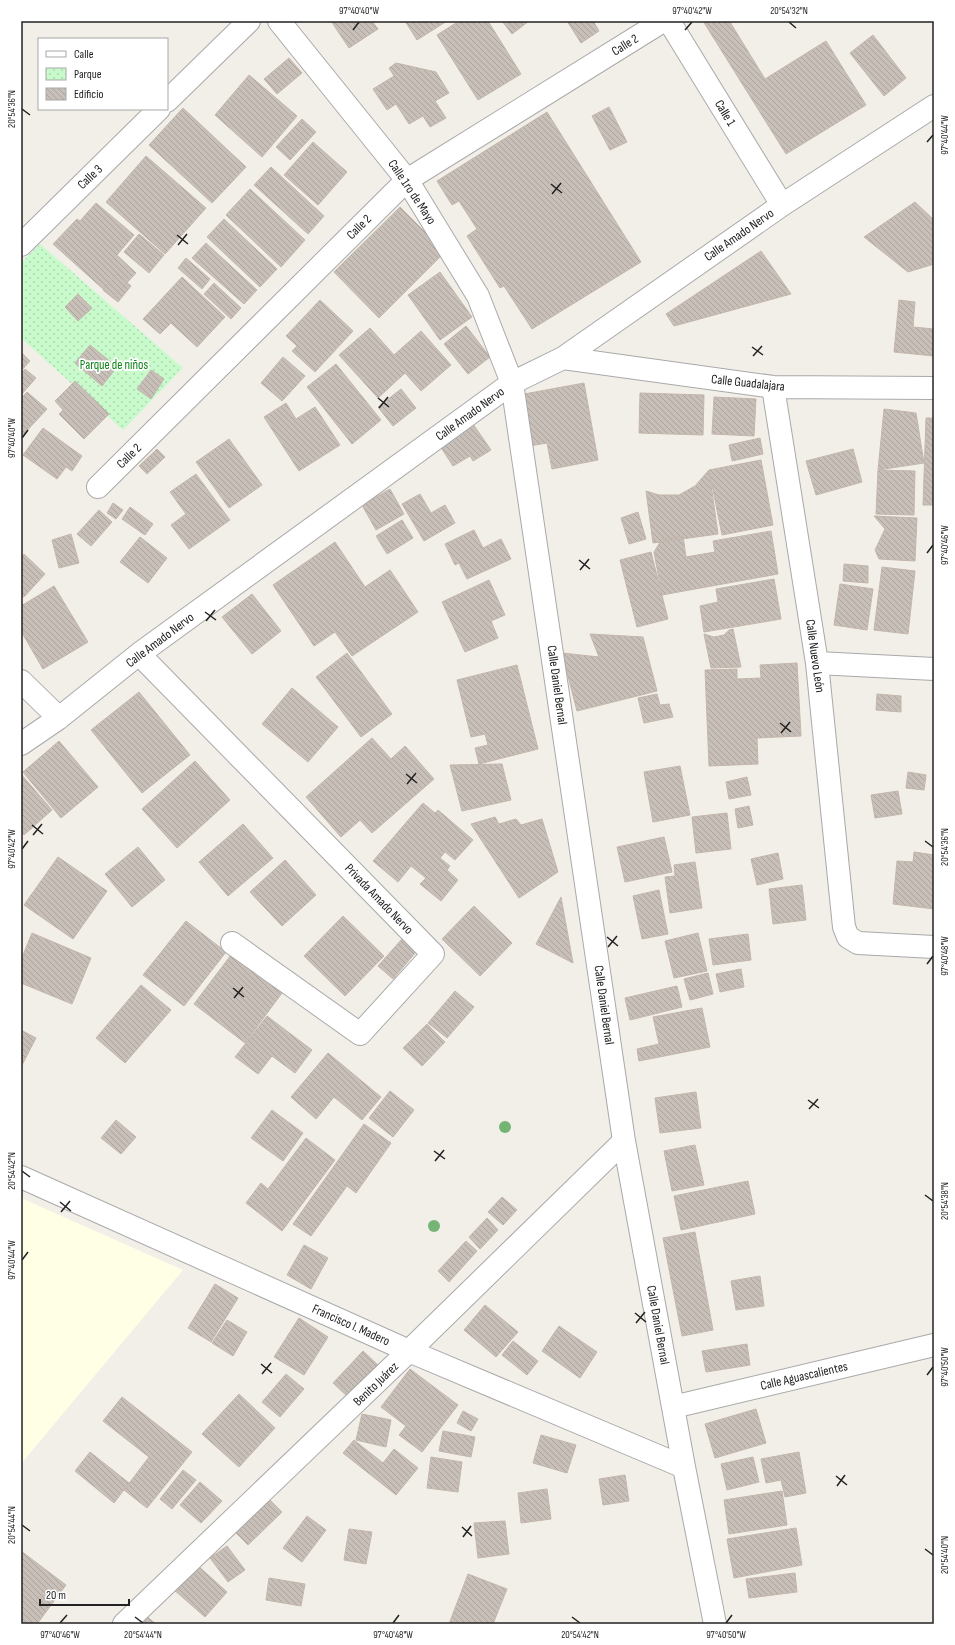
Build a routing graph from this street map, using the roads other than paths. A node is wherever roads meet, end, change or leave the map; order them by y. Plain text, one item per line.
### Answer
1 (249, 21) edge
2 (279, 21) edge
3 (663, 21) edge
4 (669, 21) edge
5 (168, 100) edge
6 (934, 106) edge
7 (158, 110) edge
8 (407, 180) junction
9 (782, 205) junction
10 (21, 245) edge
11 (563, 358) junction
12 (512, 384) junction
13 (773, 388) junction
14 (934, 388) edge
15 (98, 487) dead end
16 (139, 654) junction
17 (817, 663) junction
18 (934, 669) edge
19 (21, 681) edge
20 (59, 718) junction
21 (21, 744) edge
22 (232, 943) dead end
23 (934, 946) edge
24 (624, 1140) junction
25 (21, 1177) edge
26 (934, 1345) edge
27 (409, 1351) junction
28 (673, 1407) junction
29 (684, 1467) junction
30 (124, 1624) edge
31 (715, 1624) edge

1 - 5 street
2 - 8 street, Calle 1ro de Mayo
3 - 8 street, Calle 2
4 - 9 street, Calle 1
6 - 9 street, Calle Amado Nervo
7 - 10 street, Calle 3
8 - 12 street, Calle 1ro de Mayo
8 - 15 street, Calle 2
9 - 11 street, Calle Amado Nervo
11 - 12 street, Calle Amado Nervo
11 - 13 street, Calle Guadalajara
12 - 16 street, Calle Amado Nervo
12 - 24 street, Calle Daniel Bernal
13 - 14 street, Calle Guadalajara
13 - 17 street, Calle Nuevo León
16 - 20 street, Calle Amado Nervo
16 - 22 street, Privada Amado Nervo
17 - 18 street
17 - 23 street, Calle Nuevo León
19 - 20 street
20 - 21 street, Calle Amado Nervo
24 - 27 street, Benito Juárez
24 - 28 street, Calle Daniel Bernal
25 - 27 street, Francisco I. Madero
26 - 28 street, Calle Aguascalientes
27 - 29 street, Francisco I. Madero
27 - 30 street, Benito Juárez
28 - 29 street, Calle Daniel Bernal
29 - 31 street, Calle Daniel Bernal

